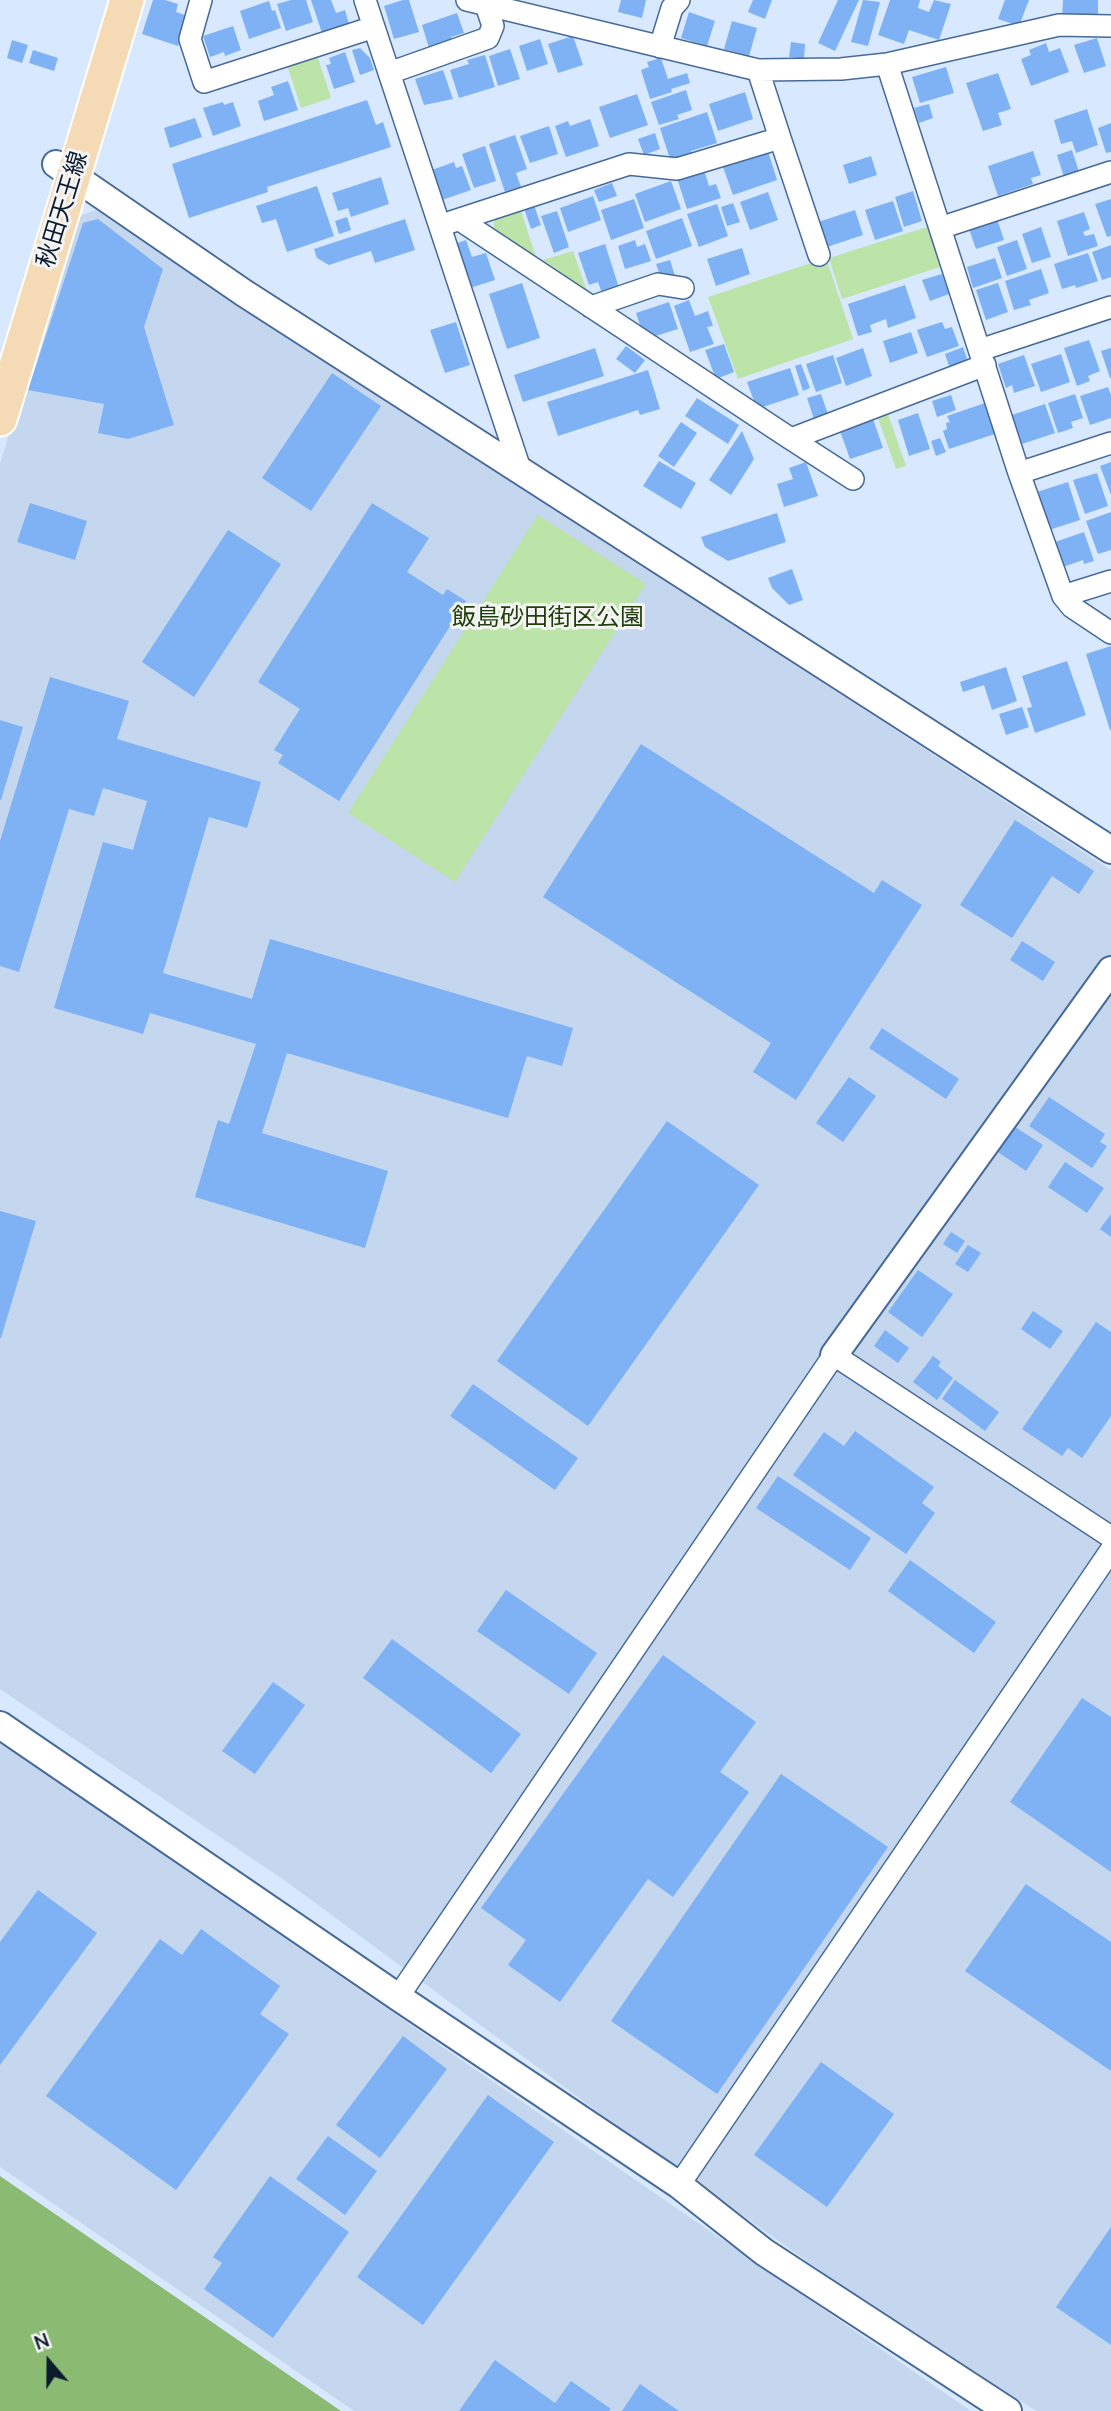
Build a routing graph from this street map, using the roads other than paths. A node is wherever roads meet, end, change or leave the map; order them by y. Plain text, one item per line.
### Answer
1 (108, 0) edge
2 (127, 0) edge
3 (201, 0) edge
4 (365, 0) edge
5 (679, 0) edge
6 (477, 3) edge
7 (1111, 26) edge
8 (374, 27) junction
9 (660, 47) junction
10 (887, 64) junction
11 (758, 70) junction
12 (389, 73) junction
13 (780, 138) junction
14 (65, 170) junction
15 (1111, 172) edge
16 (460, 220) junction
17 (438, 225) junction
18 (940, 228) junction
19 (819, 255) dead end
20 (683, 288) dead end
21 (592, 307) junction
22 (1111, 307) edge
23 (0, 343) edge
24 (982, 358) junction
25 (0, 419) edge
26 (791, 439) junction
27 (1111, 443) edge
28 (520, 469) junction
29 (1019, 473) junction
30 (853, 479) dead end
31 (1111, 581) edge
32 (1063, 596) junction
33 (1111, 633) edge
34 (1111, 850) edge
35 (1111, 970) edge
36 (834, 1355) junction
37 (1111, 1537) edge
38 (1111, 1550) edge
39 (0, 1725) edge
40 (398, 1997) junction
41 (679, 2185) junction
42 (1008, 2411) edge

1 - 14 main road, 秋田天王線
2 - 14 main road, 秋田天王線
3 - 8 street
4 - 8 street
5 - 9 street
6 - 9 street
6 - 12 street
7 - 10 street
8 - 12 street
9 - 11 street
10 - 11 street
10 - 18 street
11 - 13 street
12 - 17 street
13 - 16 street
13 - 19 street
14 - 23 main road, 秋田天王線
14 - 25 main road, 秋田天王線
14 - 28 street
15 - 18 street
16 - 17 street
16 - 21 street
17 - 28 street
18 - 24 street
20 - 21 street
21 - 26 street
22 - 24 street
24 - 26 street
24 - 29 street
26 - 30 street
27 - 29 street
28 - 34 street
29 - 32 street
31 - 32 street
32 - 33 street
35 - 36 street
36 - 37 street
36 - 40 street
38 - 41 street
39 - 40 street
40 - 41 street
41 - 42 street

